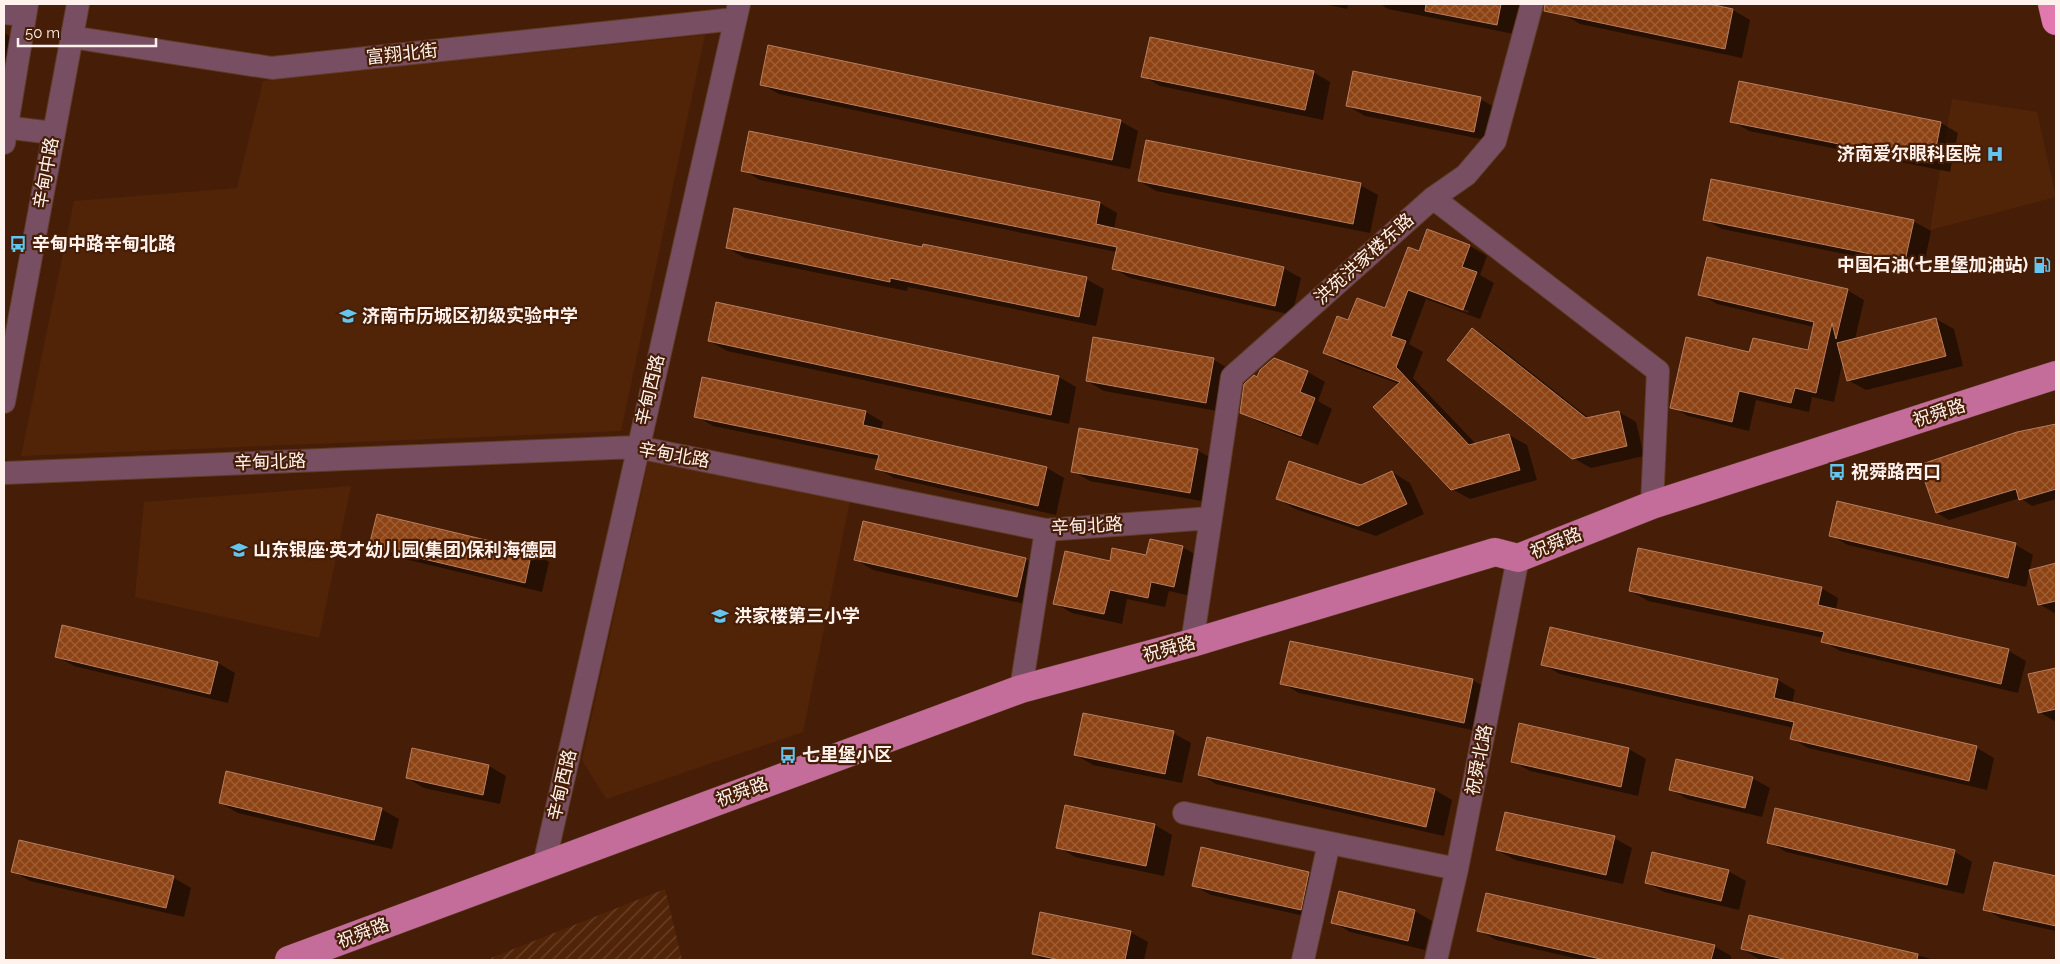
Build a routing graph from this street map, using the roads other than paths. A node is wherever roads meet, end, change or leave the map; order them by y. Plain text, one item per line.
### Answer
1 (78, 4) edge
2 (1532, 4) edge
3 (2052, 4) edge
4 (19, 10) edge
5 (737, 11) edge
6 (2056, 21) edge
7 (71, 37) junction
8 (5, 133) edge
9 (53, 133) junction
10 (1433, 198) junction
11 (2056, 375) edge
12 (4, 402) edge
13 (637, 447) junction
14 (4, 473) edge
15 (1652, 505) junction
16 (1211, 518) junction
17 (1046, 530) junction
18 (1518, 558) junction
19 (1192, 643) junction
20 (1021, 689) junction
21 (1184, 813) dead end
22 (1329, 844) junction
23 (544, 865) junction
24 (1457, 869) junction
25 (289, 960) edge
26 (1303, 960) edge
27 (1436, 960) edge

1 - 7 street, 辛甸中路
2 - 10 street, 洪苑洪家楼东路
3 - 6 highway
4 - 8 street
5 - 7 street, 富翔北街
5 - 13 street, 辛甸西路
7 - 9 street, 辛甸中路
8 - 9 street
9 - 12 street, 辛甸中路
10 - 15 street
10 - 16 street, 洪苑洪家楼东路
11 - 15 main road, 祝舜路
13 - 14 street, 辛甸北路
13 - 17 street, 辛甸北路
13 - 23 street, 辛甸西路
15 - 18 main road, 祝舜路
16 - 17 street, 辛甸北路
16 - 19 street
17 - 20 street
18 - 19 main road, 祝舜路
18 - 24 street, 祝舜北路
19 - 20 main road, 祝舜路
20 - 23 main road, 祝舜路
21 - 22 street
22 - 24 street
22 - 26 street
23 - 25 main road, 祝舜路
24 - 27 street, 祝舜北路

